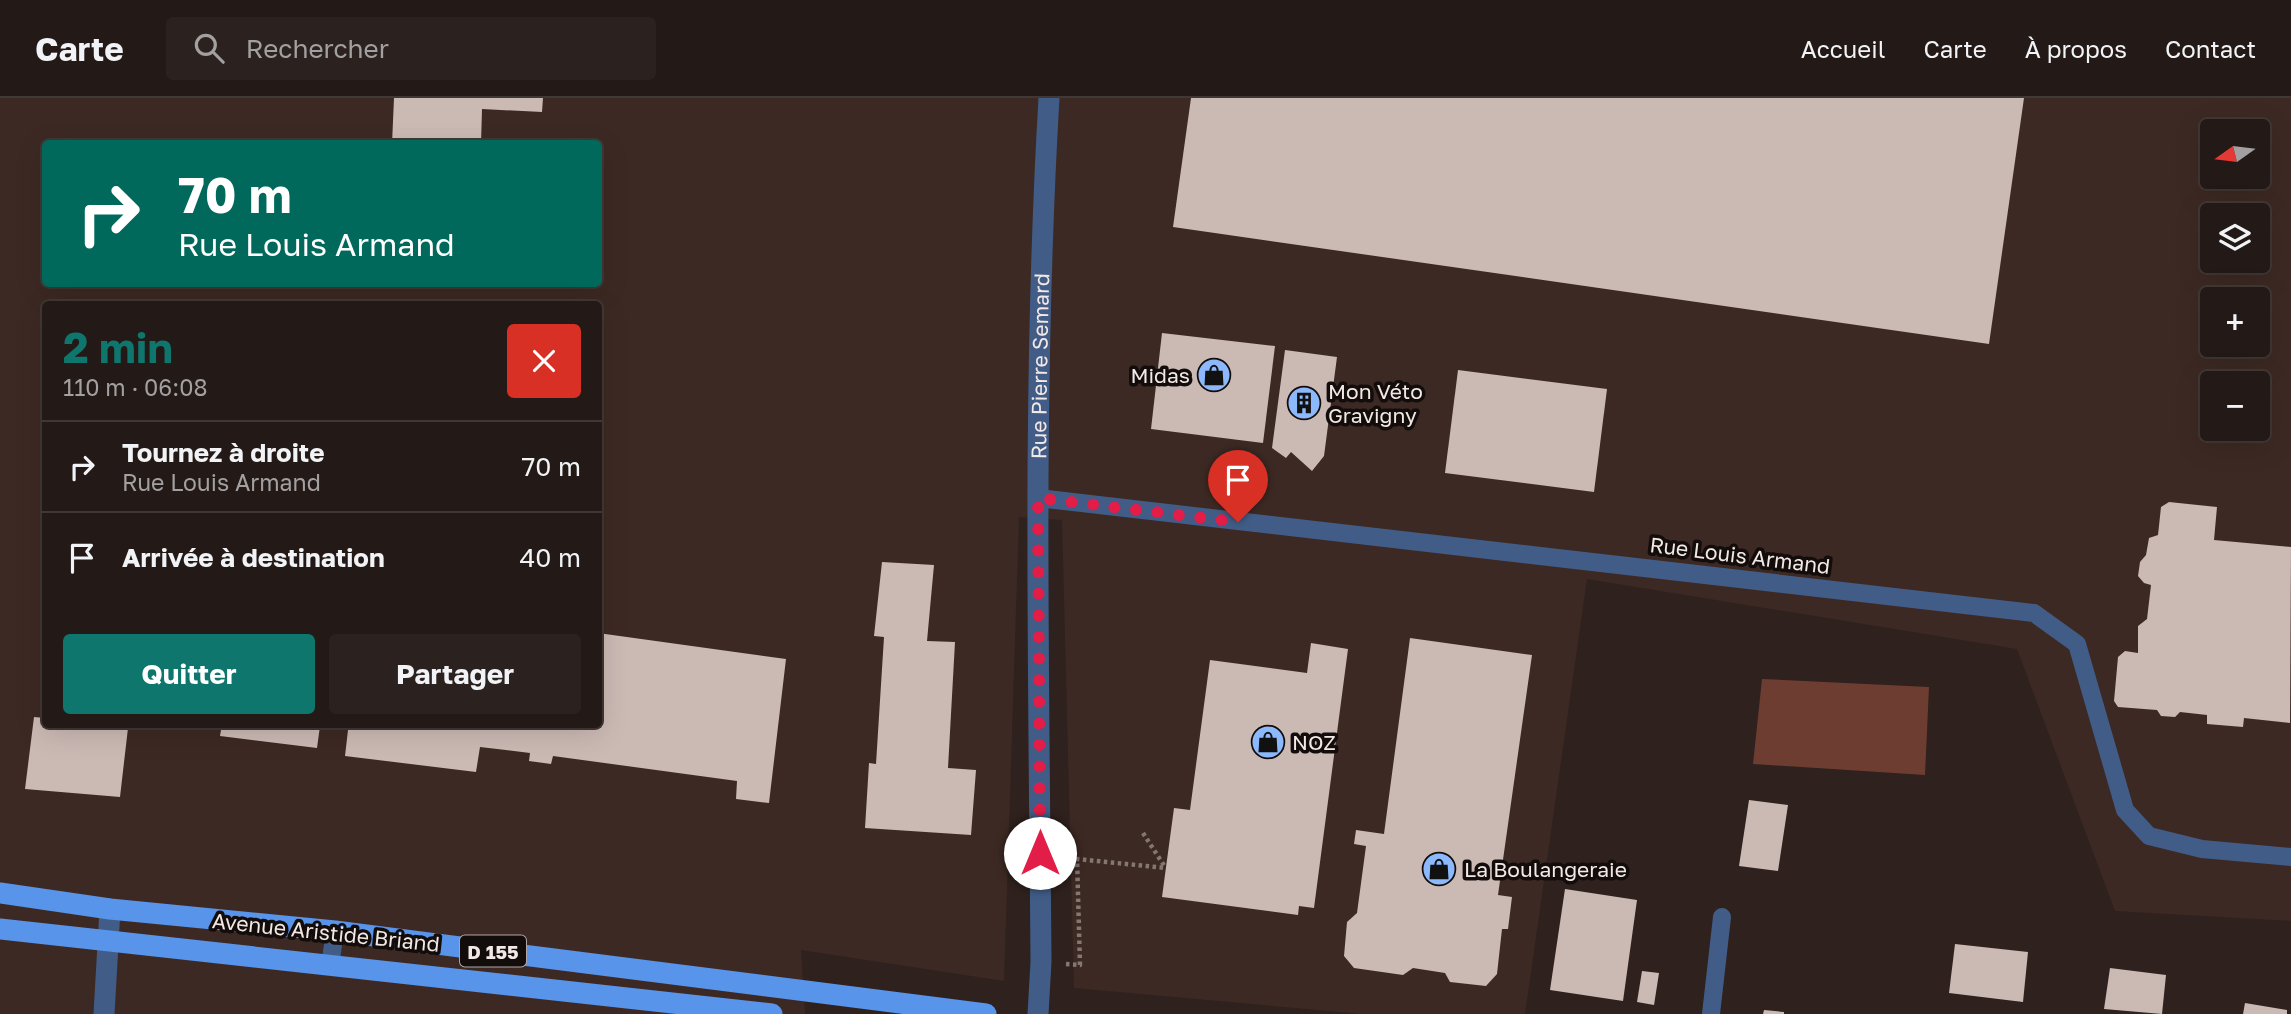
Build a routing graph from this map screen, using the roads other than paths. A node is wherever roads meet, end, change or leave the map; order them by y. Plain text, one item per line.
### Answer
1 (1049, 98) edge
2 (1038, 498) junction
3 (2291, 857) edge
4 (0, 893) edge
5 (110, 909) junction
6 (1722, 916) dead end
7 (0, 929) edge
8 (335, 931) junction
9 (107, 942) junction
10 (330, 966) junction
11 (766, 986) junction
12 (767, 1013) edge
13 (104, 1014) edge
14 (986, 1014) edge
15 (1038, 1014) edge
16 (1711, 1014) edge

1 - 2 street, Rue Pierre Semard
2 - 3 lane, Rue Louis Armand
2 - 15 street, Rue Pierre Semard
4 - 5 main road, Avenue Aristide Briand / D 155
5 - 8 main road, Avenue Aristide Briand / D 155
5 - 9 street
6 - 16 lane
7 - 9 main road, Avenue Aristide Briand / D 155
8 - 10 lane
8 - 11 main road, Avenue Aristide Briand / D 155
9 - 10 main road, Avenue Aristide Briand / D 155
9 - 13 street
10 - 12 main road, Avenue Aristide Briand / D 155
11 - 12 street
11 - 14 main road, Avenue Aristide Briand / D 155

